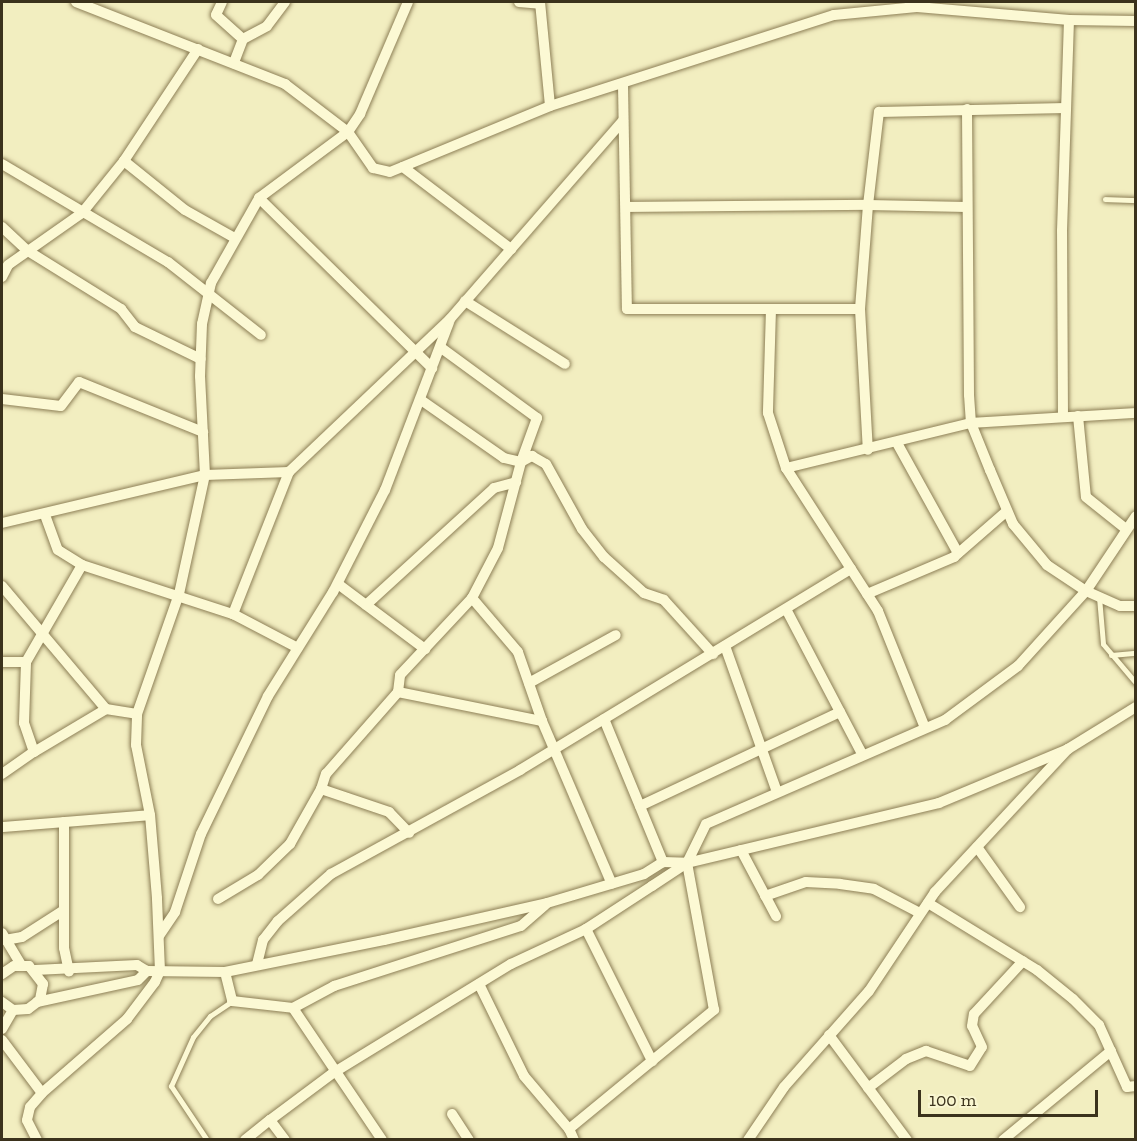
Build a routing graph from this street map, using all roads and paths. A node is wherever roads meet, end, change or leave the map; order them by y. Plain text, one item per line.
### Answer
1 (76, 2) edge
2 (222, 2) edge
3 (285, 2) edge
4 (408, 2) edge
5 (519, 2) edge
6 (540, 3) edge
7 (916, 4) edge
8 (1069, 20) junction
9 (1136, 21) edge
10 (243, 39) junction
11 (198, 49) junction
12 (234, 63) junction
13 (623, 85) junction
14 (550, 106) junction
15 (1066, 108) junction
16 (967, 109) junction
17 (622, 120) junction
18 (348, 132) junction
19 (124, 161) junction
20 (2, 164) edge
21 (403, 168) junction
22 (259, 198) junction
23 (1105, 199) dead end
24 (1136, 200) edge
25 (867, 205) junction
26 (627, 207) junction
27 (968, 207) junction
28 (82, 213) junction
29 (2, 227) edge
30 (233, 237) junction
31 (511, 249) junction
32 (28, 251) junction
33 (2, 277) edge
34 (209, 295) junction
35 (465, 301) junction
36 (771, 309) junction
37 (860, 309) junction
38 (450, 319) junction
39 (261, 335) dead end
40 (440, 347) junction
41 (414, 351) junction
42 (201, 359) junction
43 (564, 364) dead end
44 (432, 368) junction
45 (2, 399) edge
46 (421, 400) junction
47 (1136, 413) edge
48 (1078, 416) junction
49 (1063, 417) junction
50 (971, 423) junction
51 (203, 432) junction
52 (897, 443) junction
53 (868, 450) junction
54 (521, 462) junction
55 (786, 468) junction
56 (289, 472) junction
57 (205, 475) junction
58 (516, 482) junction
59 (1007, 511) junction
60 (45, 515) junction
61 (1136, 516) edge
62 (2, 523) edge
63 (1126, 529) junction
64 (958, 553) junction
65 (82, 565) junction
66 (851, 569) junction
67 (338, 584) junction
68 (2, 586) edge
69 (1086, 591) junction
70 (179, 594) junction
71 (867, 594) junction
72 (1099, 597) junction
73 (472, 598) junction
74 (366, 605) junction
75 (1136, 606) edge
76 (786, 609) junction
77 (233, 614) junction
78 (616, 635) dead end
79 (44, 638) junction
80 (725, 646) junction
81 (298, 648) junction
82 (424, 649) junction
83 (1136, 653) edge
84 (713, 654) junction
85 (1111, 655) junction
86 (2, 662) edge
87 (26, 662) junction
88 (529, 683) junction
89 (1136, 683) edge
90 (398, 692) junction
91 (1136, 707) edge
92 (106, 709) junction
93 (840, 712) junction
94 (137, 714) junction
95 (604, 719) junction
96 (542, 721) junction
97 (925, 728) junction
98 (555, 749) junction
99 (761, 749) junction
100 (1068, 749) junction
101 (34, 752) junction
102 (862, 754) junction
103 (2, 774) edge
104 (321, 789) junction
105 (777, 792) junction
106 (640, 806) junction
107 (150, 815) junction
108 (64, 822) junction
109 (2, 827) edge
110 (409, 833) junction
111 (977, 847) junction
112 (741, 850) junction
113 (663, 862) junction
114 (687, 863) junction
115 (612, 884) junction
116 (765, 896) junction
117 (218, 899) dead end
118 (547, 903) junction
119 (928, 903) junction
120 (1020, 907) dead end
121 (64, 910) junction
122 (920, 913) junction
123 (776, 916) dead end
124 (586, 929) junction
125 (159, 936) junction
126 (3, 937) edge
127 (1023, 961) junction
128 (257, 964) junction
129 (21, 965) junction
130 (35, 970) junction
131 (69, 971) junction
132 (147, 971) junction
133 (160, 971) junction
134 (225, 972) junction
135 (2, 974) edge
136 (478, 984) junction
137 (232, 1000) junction
138 (37, 1002) junction
139 (5, 1007) edge
140 (293, 1008) junction
141 (2, 1029) edge
142 (829, 1035) junction
143 (2, 1040) edge
144 (1111, 1051) junction
145 (652, 1061) junction
146 (333, 1073) junction
147 (1136, 1086) edge
148 (868, 1088) junction
149 (42, 1093) junction
150 (452, 1114) dead end
151 (270, 1120) junction
152 (570, 1136) edge
153 (903, 1138) edge
154 (37, 1140) edge
155 (207, 1140) edge
156 (245, 1140) edge
157 (285, 1140) edge
158 (382, 1140) edge
159 (469, 1140) edge
160 (748, 1140) edge
161 (1003, 1140) edge

1 - 11 street
2 - 10 street
3 - 10 street
4 - 18 street
5 - 6 street
6 - 14 street
7 - 8 street
7 - 13 street
8 - 9 street
8 - 15 street
10 - 12 street
11 - 12 street
11 - 19 street
12 - 18 street
13 - 14 street
13 - 17 street
14 - 21 street
15 - 16 street
15 - 49 street
16 - 25 street
16 - 27 street
17 - 26 street
17 - 31 street
18 - 21 street
18 - 22 street
19 - 28 street
19 - 30 street
20 - 28 street
21 - 31 street
22 - 30 street
22 - 41 street
23 - 24 lane
25 - 26 street
25 - 27 street
25 - 37 street
26 - 36 street
27 - 50 street
28 - 32 street
28 - 34 street
29 - 32 street
30 - 34 street
31 - 35 street
32 - 33 street
32 - 42 street
34 - 39 street
34 - 42 street
35 - 38 street
35 - 43 street
36 - 37 street
36 - 55 street
37 - 53 street
38 - 40 street
38 - 41 street
40 - 44 street
40 - 54 street
41 - 44 street
41 - 56 street
42 - 51 street
44 - 46 street
45 - 51 street
46 - 54 street
46 - 67 street
47 - 48 street
48 - 49 street
48 - 63 street
49 - 50 street
50 - 52 street
50 - 59 street
51 - 57 street
52 - 53 street
52 - 64 street
53 - 55 street
54 - 58 street
54 - 84 street
55 - 66 street
56 - 57 street
56 - 77 street
57 - 60 street
57 - 70 street
58 - 73 street
58 - 74 street
59 - 64 street
59 - 69 street
60 - 62 street
60 - 65 street
61 - 63 street
63 - 69 street
64 - 71 street
65 - 70 street
65 - 79 street
66 - 71 street
66 - 76 street
67 - 74 street
67 - 81 street
68 - 79 street
69 - 72 street
69 - 97 street
70 - 77 street
70 - 94 street
71 - 97 street
72 - 75 street
72 - 85 lane
73 - 82 street
73 - 88 street
74 - 82 street
76 - 80 street
76 - 93 street
77 - 81 street
78 - 88 street
79 - 87 street
79 - 92 street
80 - 84 street
80 - 99 street
81 - 125 street
82 - 90 street
83 - 85 lane
84 - 95 street
85 - 89 lane
86 - 87 street
87 - 101 street
88 - 96 street
90 - 96 street
90 - 104 street
91 - 100 street
92 - 94 street
92 - 101 street
93 - 99 street
93 - 102 street
94 - 107 street
95 - 98 street
95 - 106 street
96 - 98 street
97 - 102 street
98 - 110 street
98 - 115 street
99 - 105 street
99 - 106 street
100 - 111 street
100 - 112 street
101 - 103 street
102 - 105 street
104 - 110 street
104 - 117 street
105 - 114 street
106 - 113 street
107 - 108 street
107 - 125 street
108 - 109 street
108 - 121 street
110 - 128 street
111 - 119 street
111 - 120 street
112 - 114 street
112 - 116 street
113 - 114 street
113 - 115 street
114 - 124 street
114 - 145 street
115 - 118 street
116 - 122 street
116 - 123 street
118 - 128 street
118 - 140 street
119 - 122 street
119 - 127 street
121 - 126 street
121 - 131 street
122 - 142 street
124 - 136 street
124 - 145 street
125 - 133 street
126 - 129 street
127 - 144 street
127 - 148 street
128 - 134 street
129 - 130 street
129 - 135 street
130 - 131 street
130 - 138 street
131 - 132 street
132 - 133 street
132 - 138 street
133 - 134 street
133 - 149 street
134 - 137 street
136 - 146 street
136 - 152 street
137 - 140 street
137 - 155 lane
138 - 139 street
139 - 141 street
140 - 146 street
142 - 148 street
142 - 160 street
143 - 149 street
144 - 147 street
144 - 161 street
145 - 152 street
146 - 151 street
146 - 158 street
148 - 153 street
149 - 154 street
150 - 159 street
151 - 156 street
151 - 157 street

